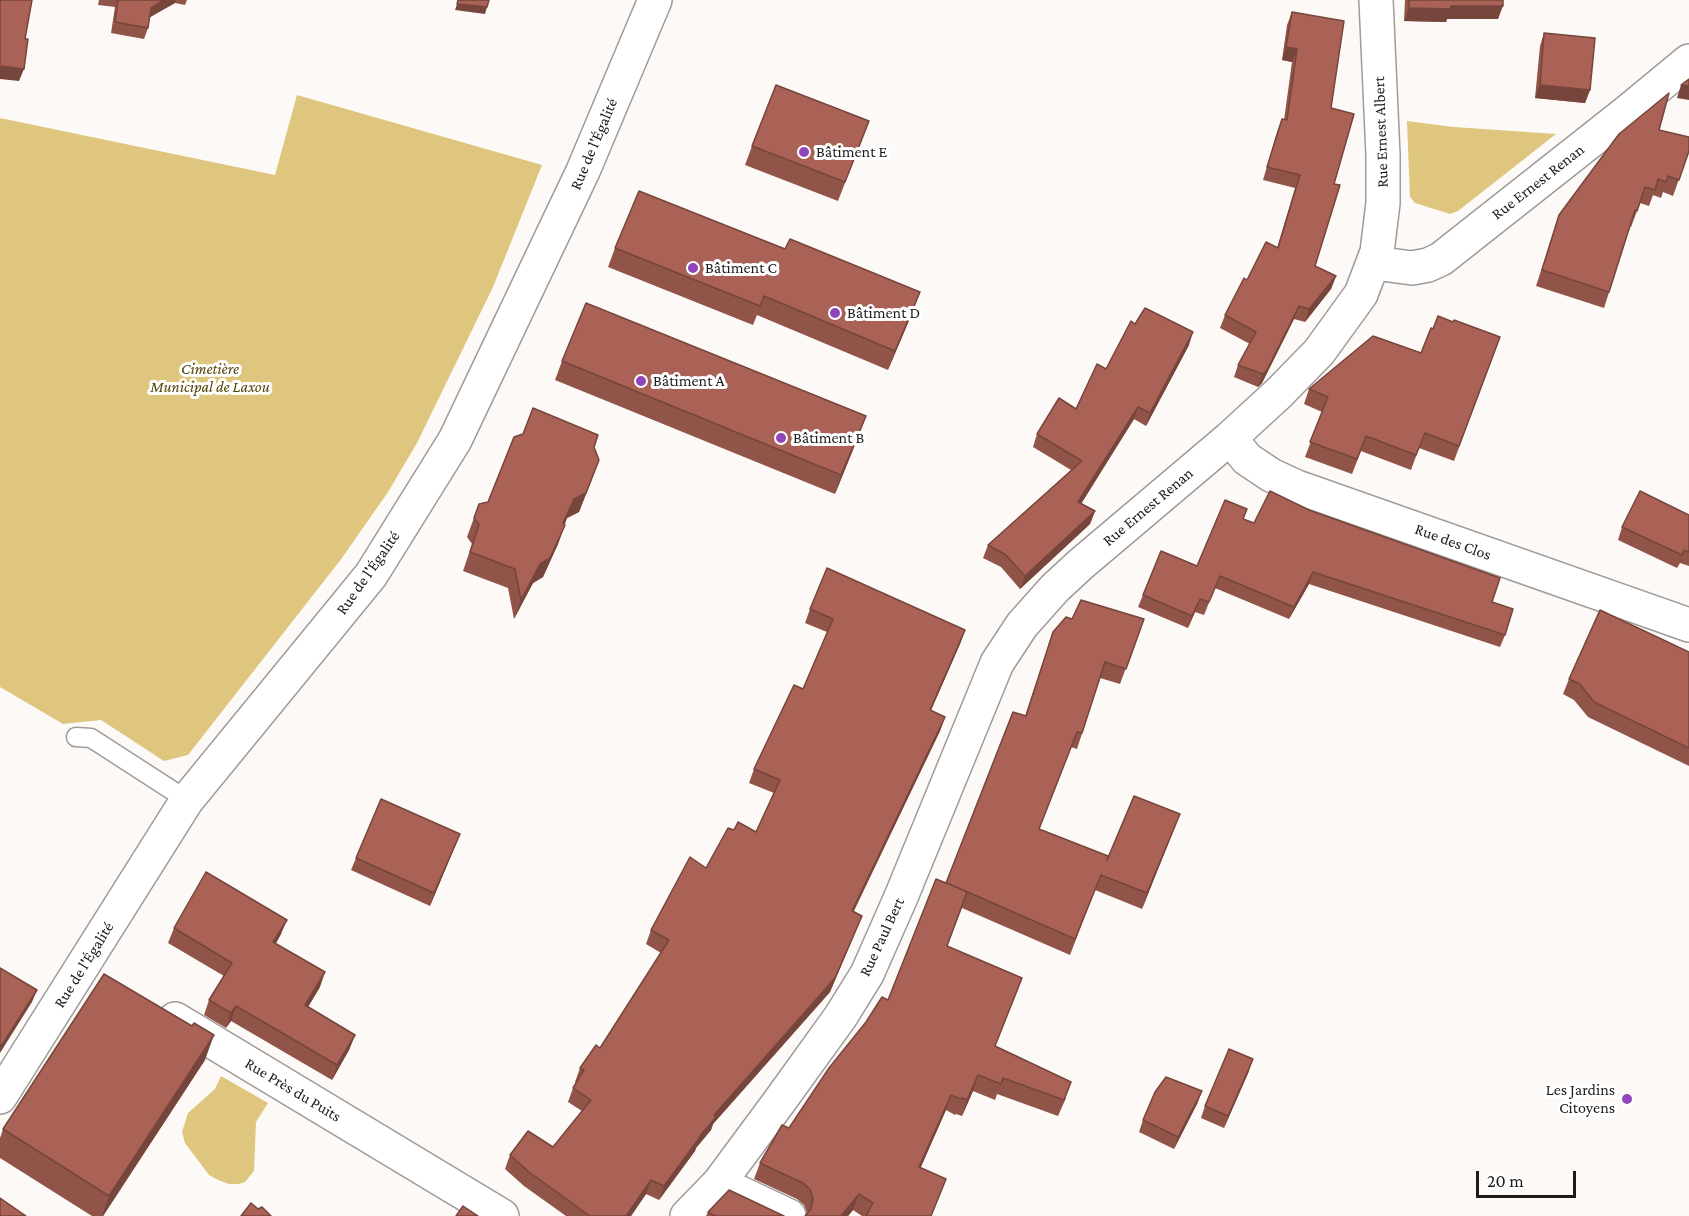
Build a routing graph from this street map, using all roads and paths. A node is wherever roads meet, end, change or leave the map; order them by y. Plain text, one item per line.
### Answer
1 (655, 0) edge
2 (1376, 0) edge
3 (1689, 61) edge
4 (1374, 263) junction
5 (1279, 393) joint
6 (1230, 438) junction
7 (1022, 625) joint
8 (1689, 625) edge
9 (76, 737) dead end
10 (186, 800) junction
11 (84, 964) junction
12 (112, 981) edge
13 (151, 1005) edge
14 (0, 1097) edge
15 (719, 1183) junction
16 (502, 1216) edge
17 (687, 1216) edge
18 (789, 1216) edge

1 - 10 street, Rue de l'Égalité
2 - 4 street, Rue Ernest Albert
3 - 4 street, Rue Ernest Renan
4 - 5 street, Rue Ernest Albert
5 - 6 street, Rue Ernest Renan
6 - 7 street, Rue Ernest Renan
6 - 8 street, Rue des Clos
7 - 15 street, Rue Paul Bert
9 - 10 lane
10 - 11 street, Rue de l'Égalité
11 - 12 street
11 - 14 street, Rue de l'Égalité
13 - 16 street, Rue Près du Puits
15 - 17 street, Rue Paul Bert
15 - 18 street

